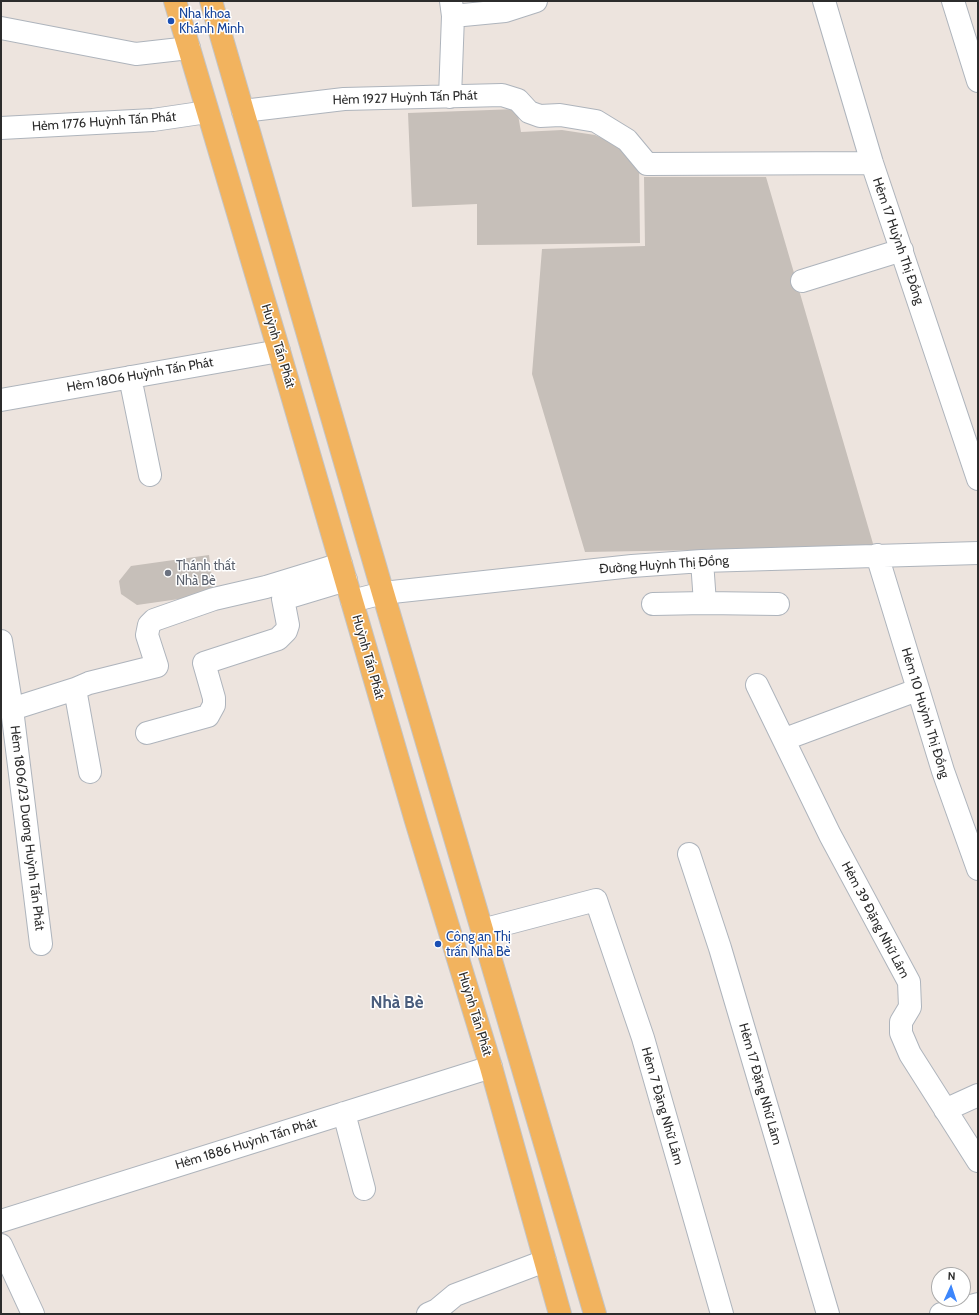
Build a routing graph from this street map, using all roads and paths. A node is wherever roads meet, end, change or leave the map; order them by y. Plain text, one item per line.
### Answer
1 (175, 1) edge
2 (211, 1) edge
3 (536, 1) edge
4 (824, 1) edge
5 (953, 1) edge
6 (452, 8) edge
7 (1, 28) edge
8 (189, 48) junction
9 (978, 81) edge
10 (450, 97) junction
11 (243, 111) junction
12 (207, 112) junction
13 (1, 128) edge
14 (872, 163) junction
15 (902, 250) junction
16 (802, 281) dead end
17 (279, 351) junction
18 (130, 377) junction
19 (1, 400) edge
20 (150, 475) dead end
21 (978, 479) edge
22 (978, 553) edge
23 (877, 555) junction
24 (702, 560) junction
25 (344, 572) junction
26 (383, 593) junction
27 (352, 601) junction
28 (705, 603) junction
29 (653, 604) dead end
30 (778, 604) dead end
31 (1, 645) edge
32 (758, 685) dead end
33 (75, 689) junction
34 (917, 690) junction
35 (12, 709) junction
36 (147, 733) dead end
37 (785, 739) junction
38 (90, 772) dead end
39 (689, 854) dead end
40 (978, 869) edge
41 (482, 930) junction
42 (41, 944) dead end
43 (491, 1067) junction
44 (978, 1095) edge
45 (945, 1110) junction
46 (344, 1113) junction
47 (978, 1161) edge
48 (364, 1189) dead end
49 (1, 1221) edge
50 (1, 1245) edge
51 (545, 1261) junction
52 (978, 1304) edge
53 (33, 1314) edge
54 (428, 1314) edge
55 (560, 1314) edge
56 (595, 1314) edge
57 (722, 1314) edge
58 (828, 1314) edge
59 (941, 1314) edge

1 - 8 main road, Huỳnh Tấn Phát
2 - 11 main road
3 - 6 street
4 - 14 street, Hẻm 17 Huỳnh Thị Đồng
5 - 9 street
6 - 10 street
7 - 8 street
8 - 12 main road, Huỳnh Tấn Phát
10 - 11 street, Hẻm 1927 Huỳnh Tấn Phát
10 - 14 street, Hẻm 1927 Huỳnh Tấn Phát
11 - 26 main road
12 - 13 street, Hẻm 1776 Huỳnh Tấn Phát
12 - 17 main road, Huỳnh Tấn Phát
14 - 15 street, Hẻm 17 Huỳnh Thị Đồng
15 - 16 street
15 - 21 street, Hẻm 17 Huỳnh Thị Đồng
17 - 18 street, Hẻm 1806 Huỳnh Tấn Phát
17 - 25 main road, Huỳnh Tấn Phát
18 - 19 street, Hẻm 1806 Huỳnh Tấn Phát
18 - 20 street
22 - 23 street, Đường Huỳnh Thị Đồng
23 - 24 street, Đường Huỳnh Thị Đồng
23 - 34 street, Hẻm 10 Huỳnh Thị Đồng
24 - 26 street, Đường Huỳnh Thị Đồng
24 - 28 street
25 - 27 main road, Huỳnh Tấn Phát
25 - 33 street
25 - 36 street
26 - 27 street, Đường Huỳnh Thị Đồng
26 - 41 main road
27 - 43 main road, Huỳnh Tấn Phát
28 - 29 street
28 - 30 street
31 - 35 street, Hẻm 1806/23 Dương Huỳnh Tấn Phát
32 - 37 street, Hẻm 39 Đặng Nhữ Lâm
33 - 35 street
33 - 38 street
34 - 37 street
34 - 40 street, Hẻm 10 Huỳnh Thị Đồng
35 - 42 street, Hẻm 1806/23 Dương Huỳnh Tấn Phát
37 - 45 street, Hẻm 39 Đặng Nhữ Lâm
39 - 58 street, Hẻm 17 Đặng Nhữ Lâm
41 - 56 main road
41 - 57 street, Hẻm 7 Đặng Nhữ Lâm
43 - 46 street, Hẻm 1886 Huỳnh Tấn Phát
43 - 51 main road, Huỳnh Tấn Phát
44 - 45 street
45 - 47 street, Hẻm 39 Đặng Nhữ Lâm
46 - 48 street
46 - 49 street, Hẻm 1886 Huỳnh Tấn Phát
50 - 53 street
51 - 54 street
51 - 55 main road, Huỳnh Tấn Phát
52 - 59 street

